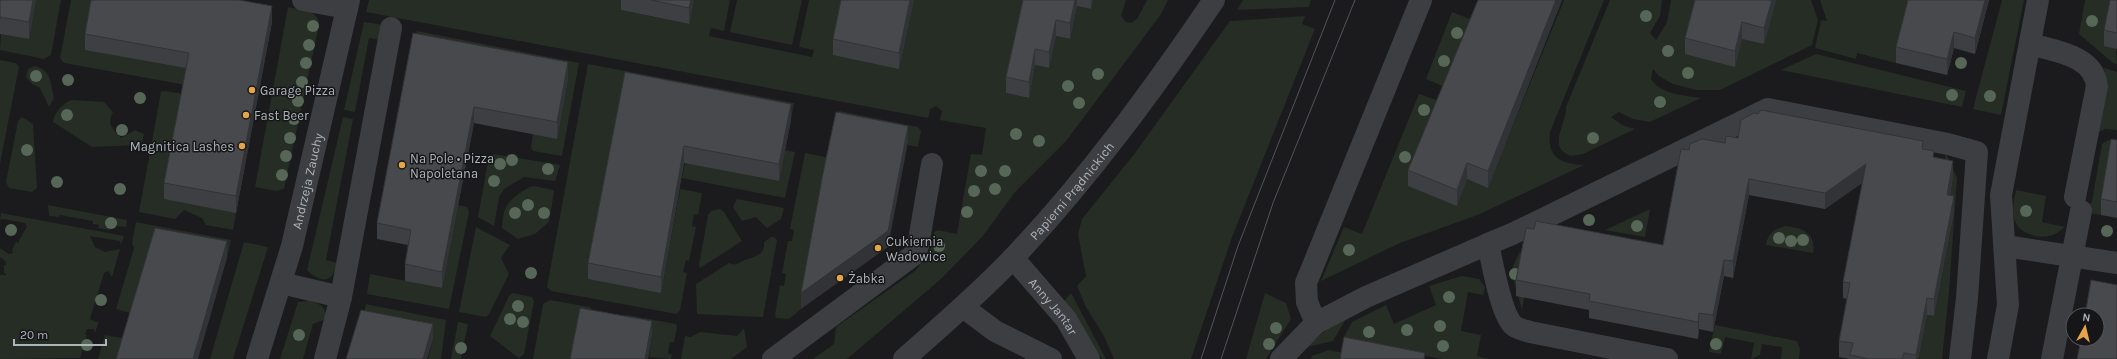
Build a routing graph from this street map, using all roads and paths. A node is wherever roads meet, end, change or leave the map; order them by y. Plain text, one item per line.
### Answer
1 (303, 0) edge
2 (1214, 0) edge
3 (1421, 0) edge
4 (2038, 0) edge
5 (348, 4) edge
6 (391, 28) dead end
7 (2030, 44) junction
8 (932, 164) dead end
9 (1488, 244) junction
10 (2005, 246) junction
11 (2072, 256) junction
12 (1013, 258) junction
13 (2117, 263) edge
14 (281, 283) junction
15 (341, 297) junction
16 (963, 307) junction
17 (1316, 323) junction
18 (257, 359) edge
19 (325, 359) edge
20 (773, 359) edge
21 (904, 359) edge
22 (1051, 359) edge
23 (1089, 359) edge
24 (1281, 359) edge
25 (1667, 359) edge
26 (1960, 359) edge
27 (1998, 359) edge
28 (2052, 359) edge

1 - 5 street
2 - 12 street, Papierni Prądnickich
3 - 17 street
4 - 7 street
5 - 14 street, Andrzeja Zauchy
6 - 15 street
7 - 10 street
7 - 11 street
8 - 20 street
9 - 17 street
9 - 25 street
9 - 26 street
10 - 11 street
10 - 27 street
11 - 13 street
11 - 28 street
12 - 16 street, Papierni Prądnickich
12 - 23 street, Anny Jantar
14 - 15 street
14 - 18 street, Andrzeja Zauchy
15 - 19 street
16 - 21 street, Papierni Prądnickich
16 - 22 street
17 - 24 street

